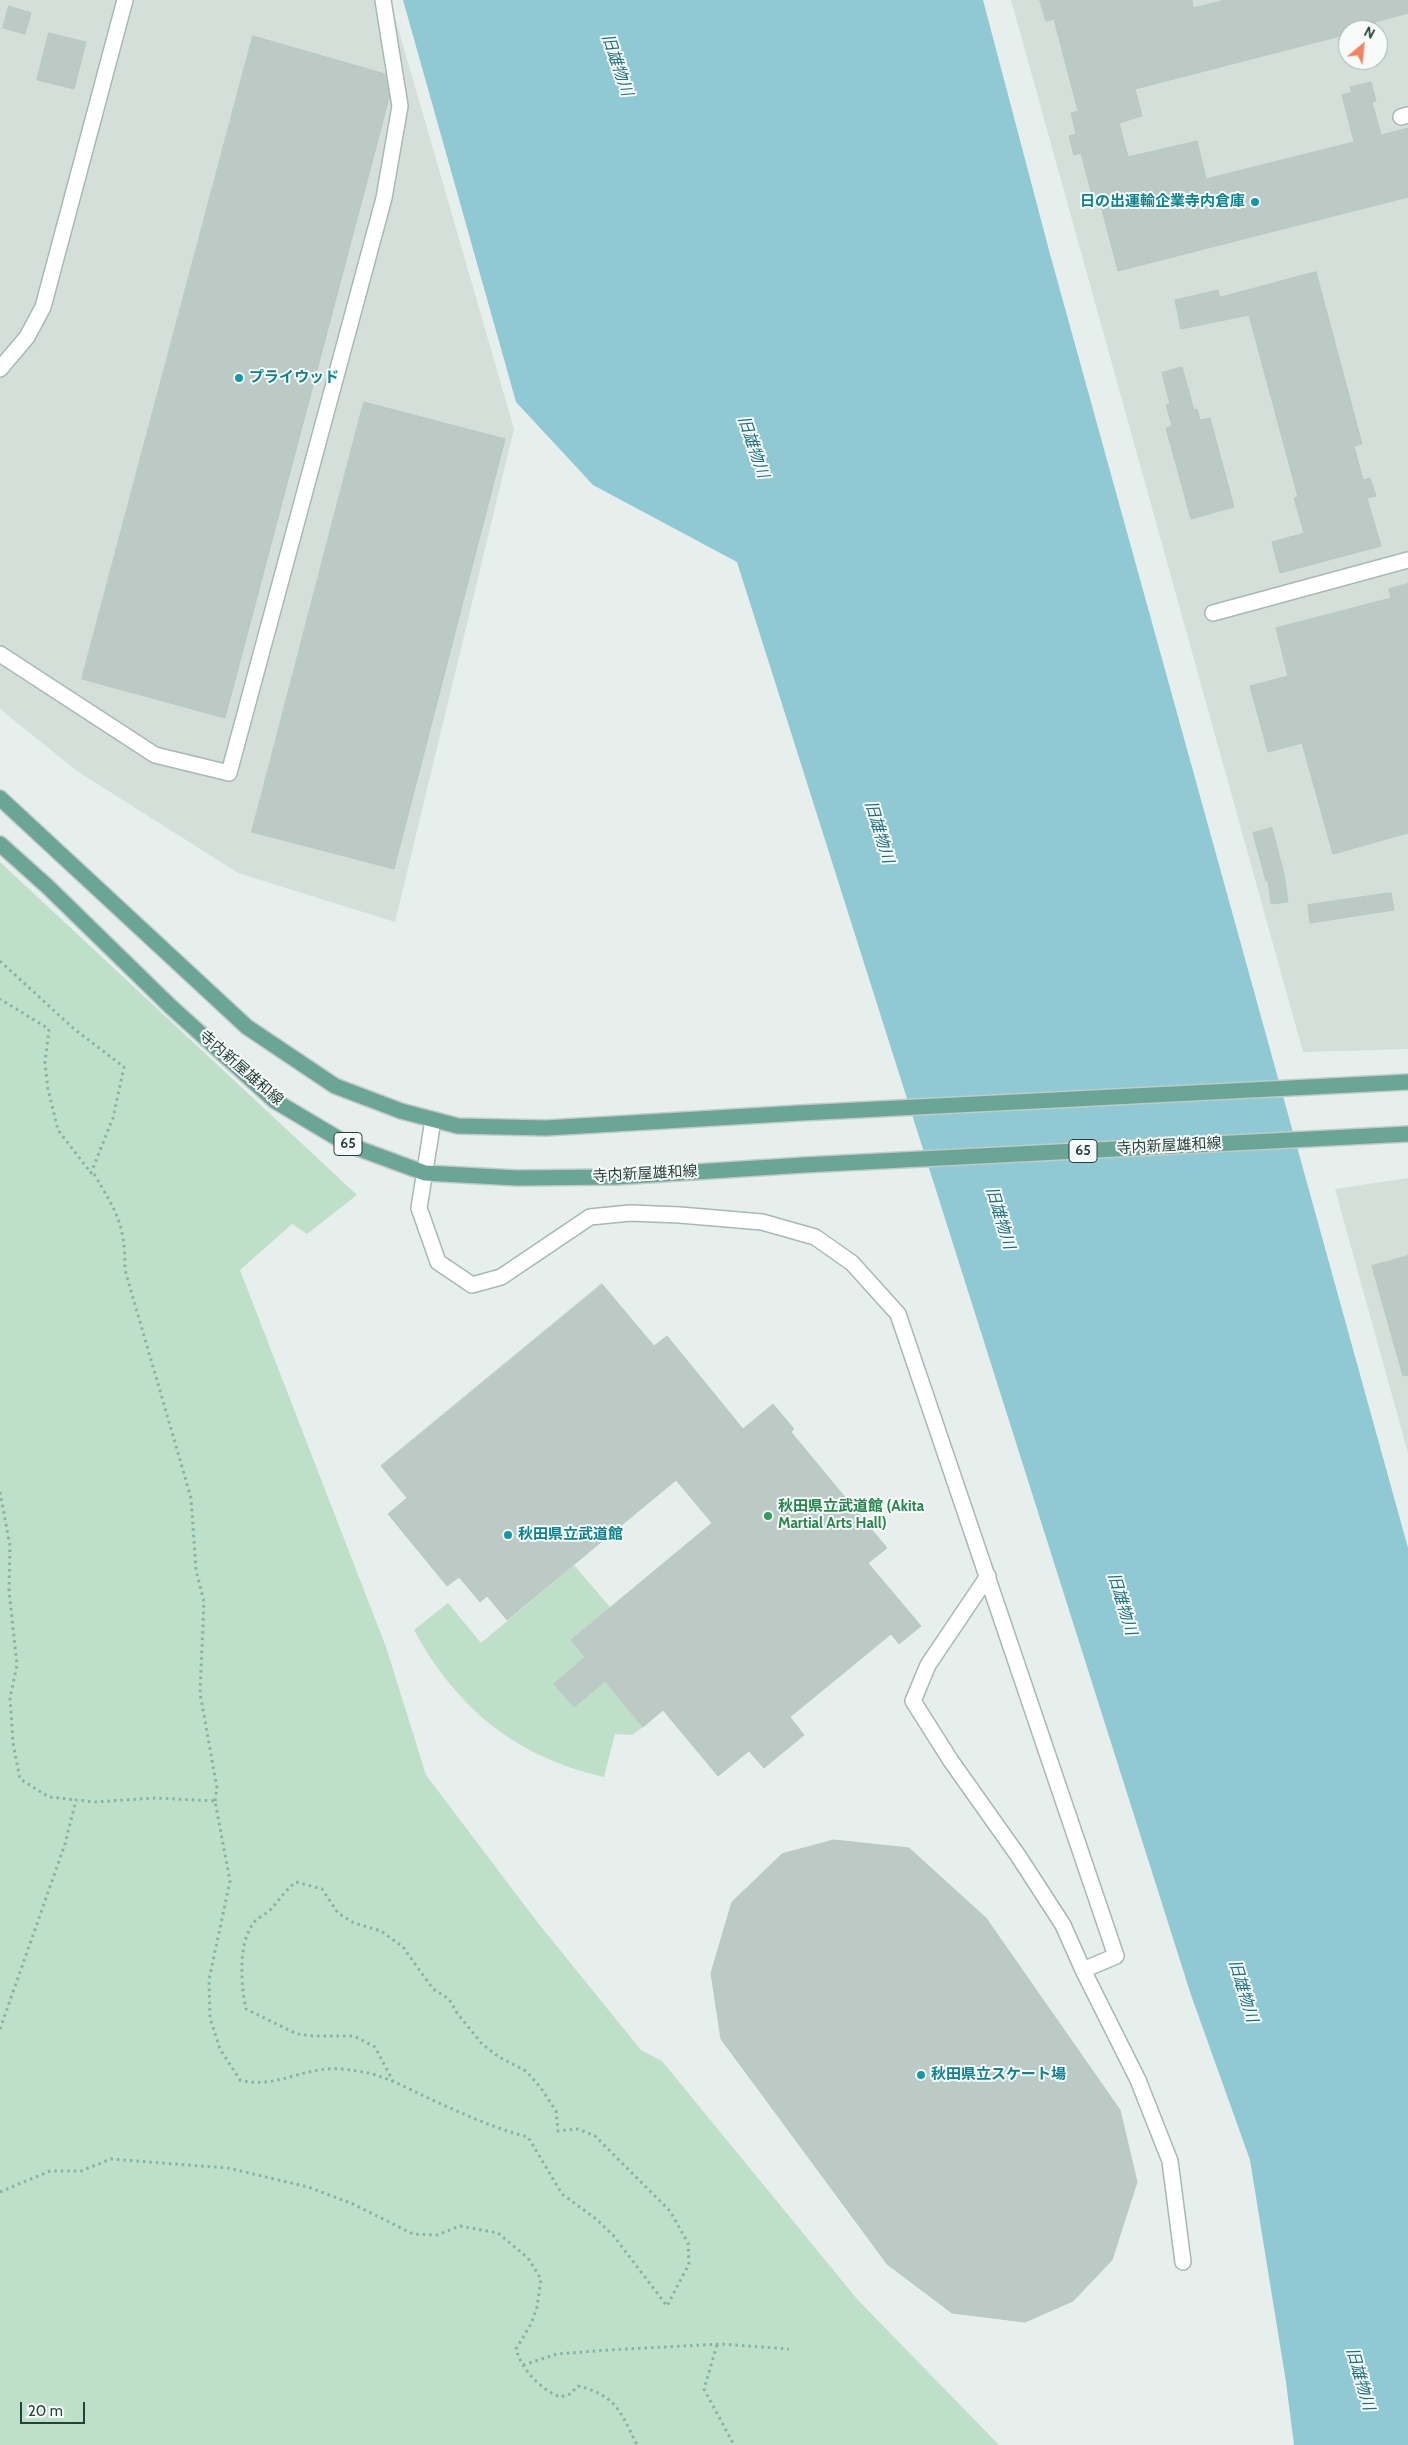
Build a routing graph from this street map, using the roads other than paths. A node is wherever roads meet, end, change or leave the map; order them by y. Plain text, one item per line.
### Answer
1 (125, 0) edge
2 (383, 0) edge
3 (0, 369) edge
4 (1408, 560) edge
5 (1213, 613) dead end
6 (0, 654) edge
7 (0, 798) edge
8 (0, 844) edge
9 (1408, 1082) edge
10 (434, 1120) junction
11 (1408, 1134) edge
12 (425, 1173) junction
13 (988, 1576) junction
14 (1083, 1970) junction
15 (1183, 2262) dead end

1 - 3 street
2 - 6 street
4 - 5 street
7 - 10 main road
8 - 12 main road, 寺内新屋雄和線 / 65
9 - 10 main road
10 - 12 street
11 - 12 main road, 寺内新屋雄和線 / 65
12 - 13 street
13 - 14 street
13 - 14 street
14 - 15 street

